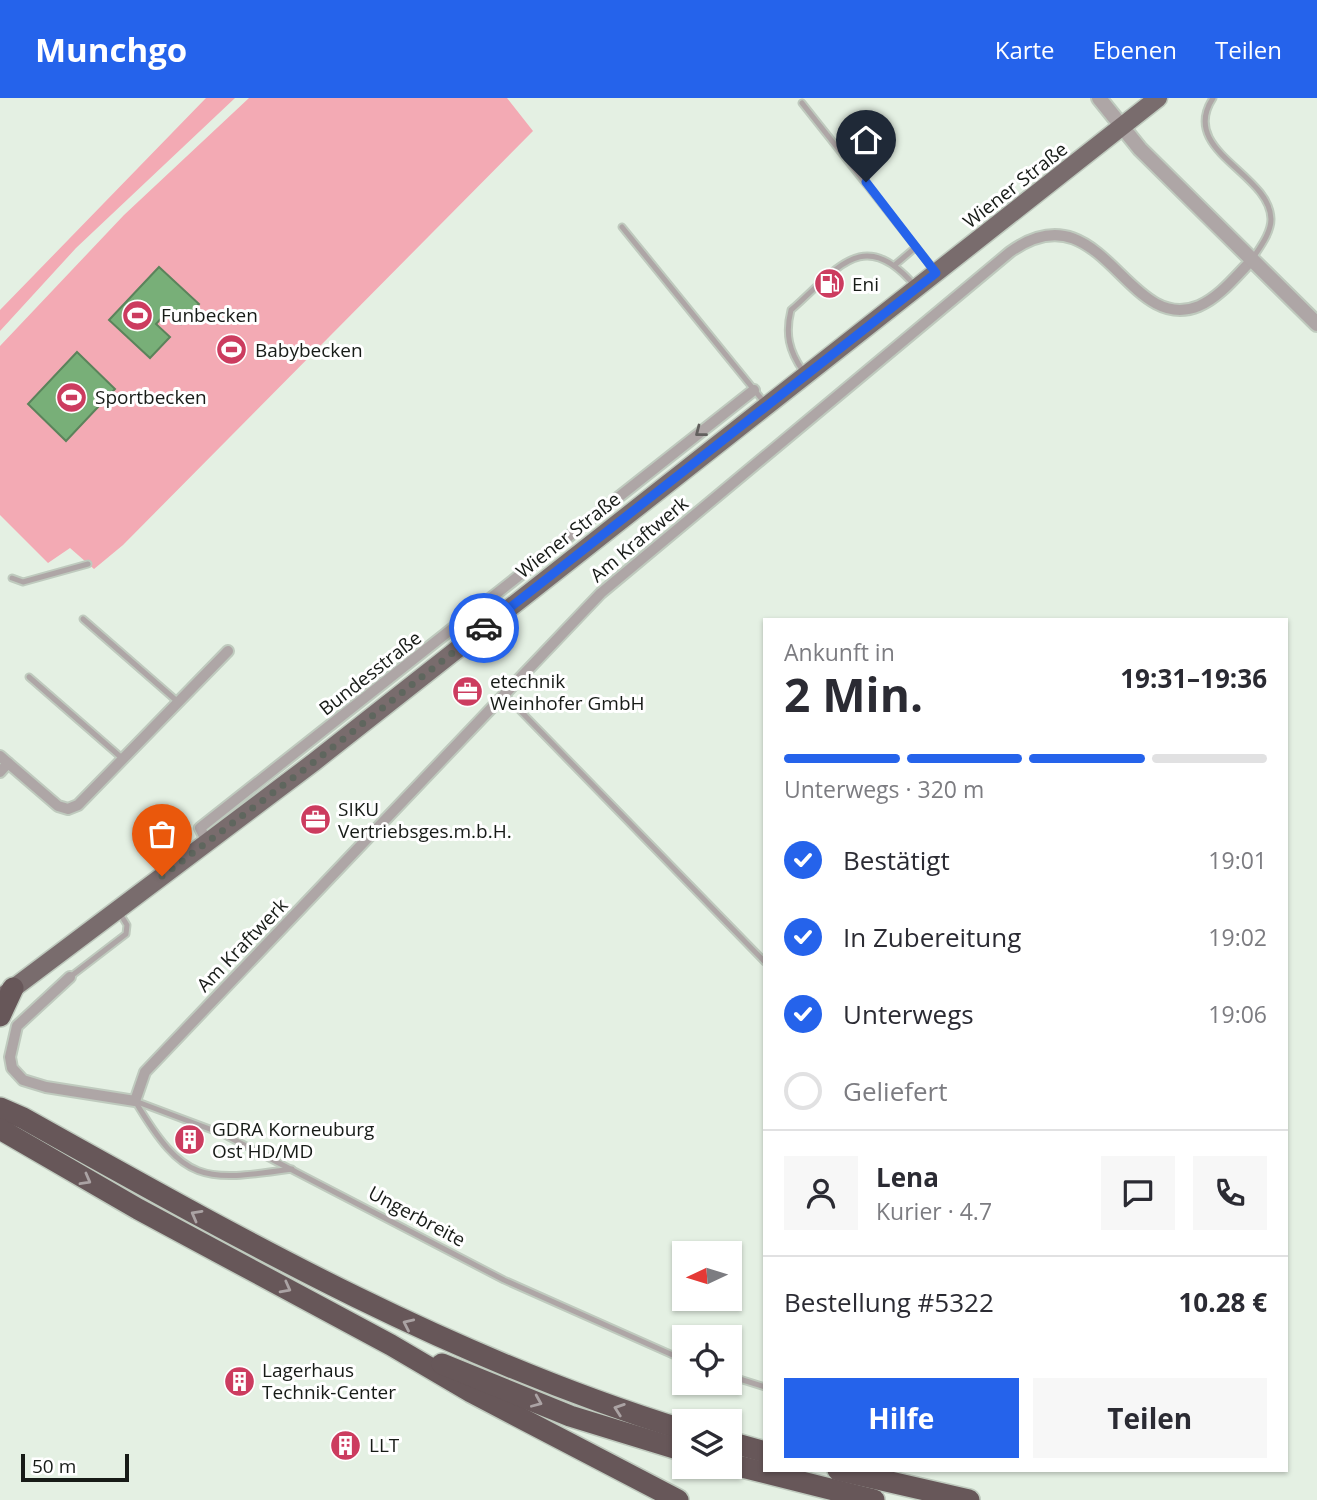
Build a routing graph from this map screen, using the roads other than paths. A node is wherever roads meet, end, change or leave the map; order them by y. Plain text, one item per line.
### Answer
1 (1099, 98) edge
2 (1158, 98) edge
3 (1213, 98) edge
4 (802, 103) dead end
5 (1122, 129) junction
6 (622, 228) dead end
7 (916, 247) junction
8 (1251, 261) junction
9 (896, 264) junction
10 (936, 273) junction
11 (917, 288) junction
12 (1317, 324) edge
13 (806, 374) junction
14 (754, 390) junction
15 (766, 405) junction
16 (88, 564) dead end
17 (12, 579) dead end
18 (83, 619) dead end
19 (228, 651) dead end
20 (29, 677) dead end
21 (504, 694) junction
22 (178, 702) junction
23 (309, 755) junction
24 (123, 759) junction
25 (3, 764) edge
26 (117, 910) junction
27 (763, 960) edge
28 (70, 978) joint
29 (6, 993) edge
30 (0, 1016) edge
31 (0, 1093) edge
32 (135, 1101) junction
33 (0, 1108) edge
34 (23, 1118) junction
35 (0, 1129) edge
36 (0, 1138) edge
37 (26, 1147) junction
38 (292, 1169) junction
39 (391, 1345) junction
40 (672, 1355) edge
41 (742, 1380) edge
42 (763, 1386) edge
43 (672, 1426) edge
44 (742, 1445) edge
45 (672, 1447) edge
46 (763, 1451) edge
47 (742, 1467) edge
48 (763, 1471) edge
49 (766, 1472) edge
50 (841, 1472) edge
51 (876, 1493) edge
52 (678, 1500) edge
53 (969, 1500) edge

1 - 5 street
2 - 5 main road, Wiener Straße
3 - 8 lane
4 - 7 lane
5 - 8 street
5 - 10 main road, Wiener Straße
6 - 14 lane
7 - 9 lane
7 - 10 lane
8 - 12 street
8 - 21 street, Am Kraftwerk
9 - 11 lane
9 - 13 lane
10 - 11 main road, Wiener Straße
11 - 13 main road, Wiener Straße
13 - 15 main road, Wiener Straße
14 - 15 lane
14 -> 23 street, Bundesstraße
15 - 23 main road, Wiener Straße
16 - 17 lane
18 - 22 lane
19 - 22 street
20 - 24 lane
21 - 27 lane
21 - 32 street, Am Kraftwerk
22 - 24 street
23 - 26 main road, Wiener Straße
24 - 25 street
26 - 28 lane
26 - 29 main road, Wiener Straße
28 - 32 street
29 - 30 highway
31 - 34 highway
32 - 38 lane, Ungerbreite
32 - 38 lane
33 - 34 highway
43 -> 34 highway
35 - 37 highway
36 - 37 highway
37 -> 39 highway
38 - 40 lane, Ungerbreite
39 -> 45 highway
39 - 52 highway
41 - 42 lane
44 - 46 highway
47 - 48 highway
49 - 51 highway
50 - 51 highway
51 - 53 highway

